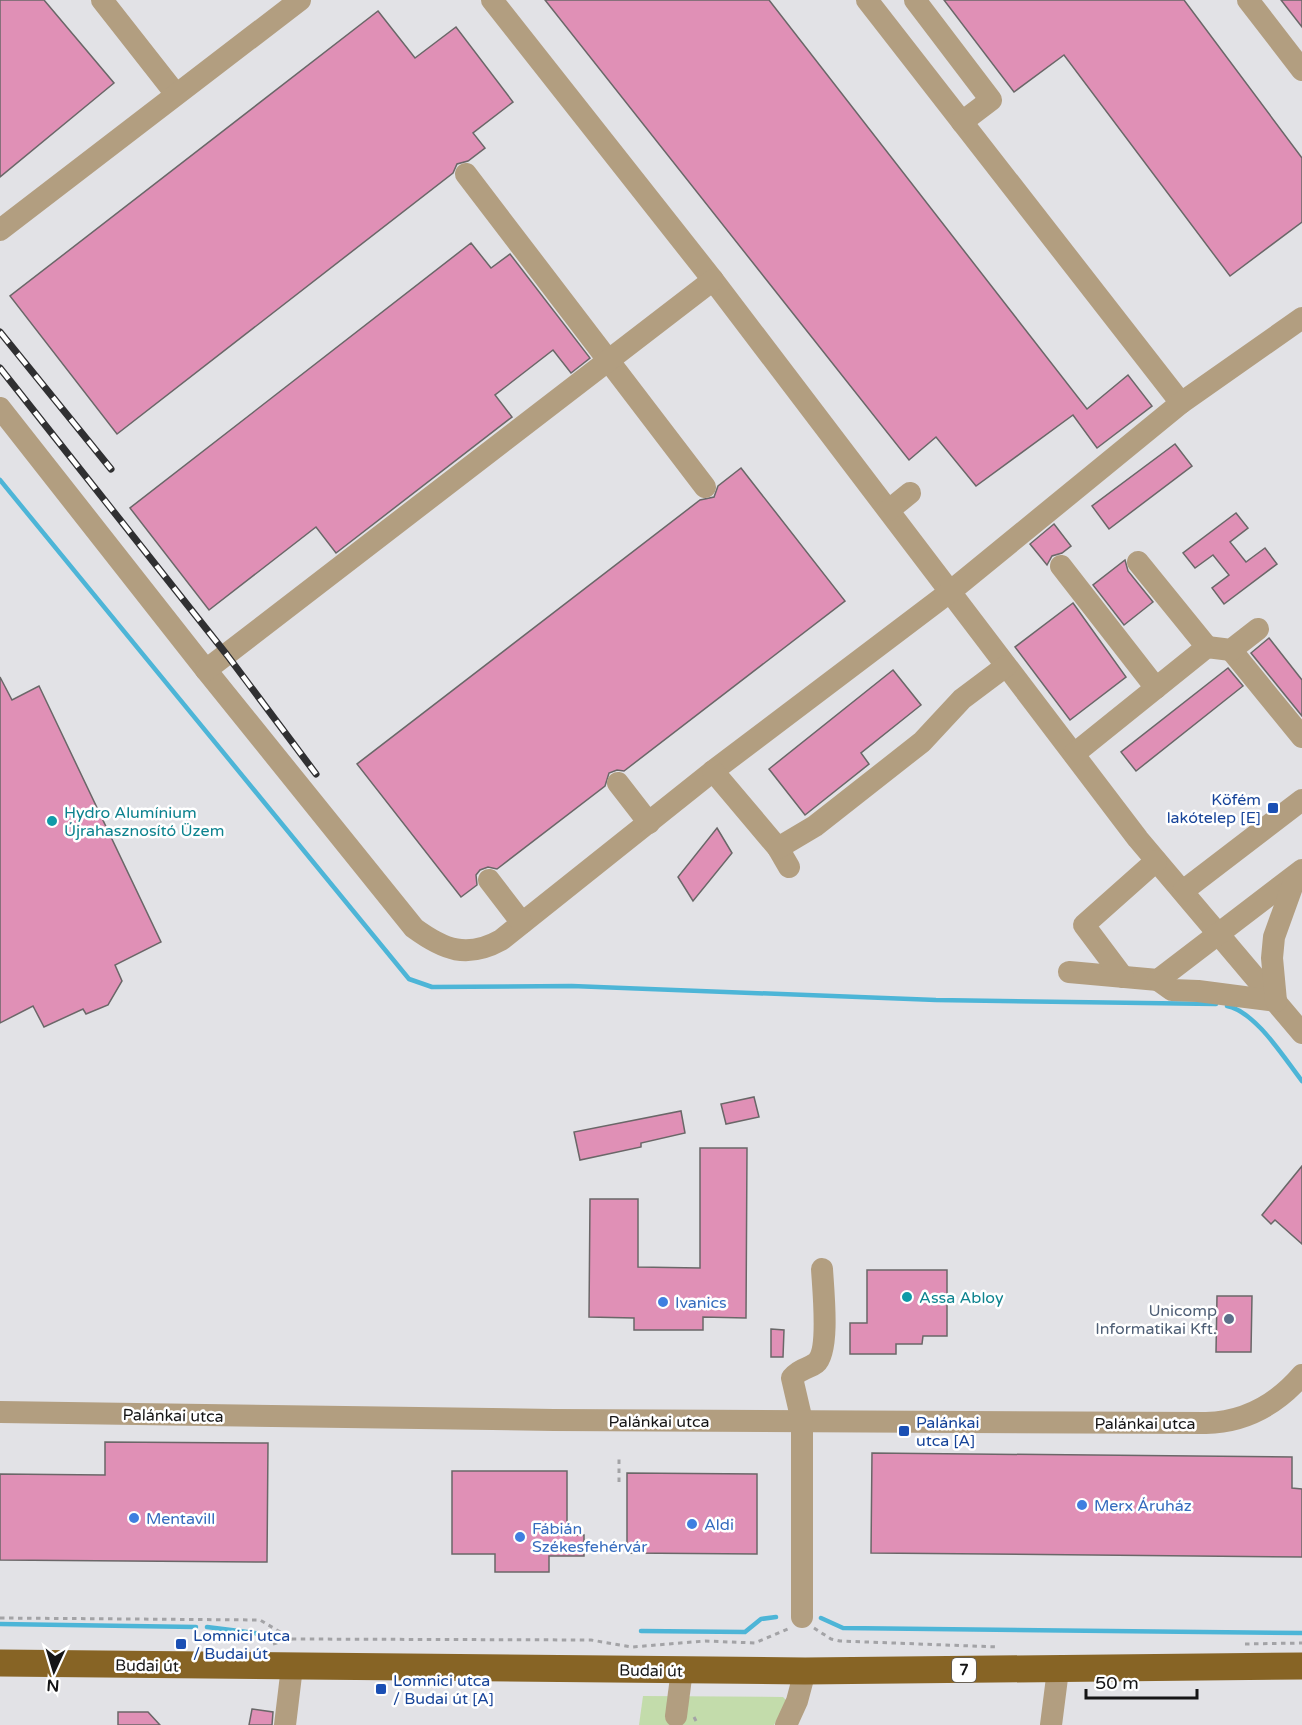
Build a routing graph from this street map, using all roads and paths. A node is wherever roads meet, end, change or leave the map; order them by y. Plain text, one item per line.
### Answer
1 (102, 0) edge
2 (300, 0) edge
3 (492, 0) edge
4 (867, 0) edge
5 (915, 0) edge
6 (1248, 0) edge
7 (1302, 70) edge
8 (175, 93) junction
9 (962, 122) junction
10 (466, 174) dead end
11 (0, 230) edge
12 (714, 280) junction
13 (1302, 318) edge
14 (609, 360) junction
15 (1181, 403) junction
16 (0, 408) edge
17 (705, 487) dead end
18 (910, 493) dead end
19 (889, 510) junction
20 (1138, 562) dead end
21 (1060, 566) dead end
22 (951, 591) junction
23 (1258, 628) dead end
24 (1207, 647) junction
25 (1231, 650) junction
26 (1006, 666) junction
27 (206, 670) junction
28 (1156, 688) junction
29 (1302, 737) edge
30 (1074, 754) junction
31 (713, 771) junction
32 (618, 783) dead end
33 (1302, 800) edge
34 (649, 823) junction
35 (1156, 861) junction
36 (1299, 873) edge
37 (489, 880) dead end
38 (1182, 891) junction
39 (522, 923) junction
40 (1221, 935) junction
41 (1069, 972) dead end
42 (1123, 977) junction
43 (1158, 980) junction
44 (1276, 1001) junction
45 (1302, 1033) edge
46 (822, 1269) dead end
47 (1302, 1375) edge
48 (0, 1412) edge
49 (802, 1421) junction
50 (619, 1459) dead end
51 (619, 1482) dead end
52 (0, 1618) edge
53 (801, 1624) junction
54 (292, 1639) junction
55 (1302, 1642) edge
56 (272, 1645) dead end
57 (1233, 1645) dead end
58 (1004, 1647) dead end
59 (0, 1663) edge
60 (1302, 1666) edge
61 (292, 1667) junction
62 (682, 1670) junction
63 (1058, 1670) junction
64 (805, 1671) junction
65 (676, 1716) dead end
66 (285, 1725) edge
67 (786, 1725) edge
68 (1051, 1725) edge

1 - 8 street
2 - 8 street
3 - 12 street
4 - 9 street
5 - 9 street
6 - 7 street
8 - 11 street
9 - 15 street
10 - 14 street
12 - 14 street
12 - 19 street
13 - 15 street
14 - 17 street
14 - 27 street
15 - 22 street
16 - 27 street
18 - 19 street
19 - 22 street
20 - 24 street
21 - 28 street
22 - 26 street
22 - 31 street
23 - 25 street
24 - 25 street
24 - 28 street
25 - 29 street
26 - 30 street
26 - 31 street
27 - 39 street
28 - 30 street
30 - 35 street
31 - 34 street
32 - 34 street
33 - 38 street
34 - 39 street
35 - 38 street
35 - 42 street
36 - 40 street
36 - 44 street
37 - 39 street
38 - 40 street
40 - 43 street
40 - 44 street
41 - 42 street
42 - 43 street
43 - 44 street
44 - 45 street
46 - 49 street
47 - 49 street, Palánkai utca
48 - 49 street, Palánkai utca
49 - 53 street
50 - 51 path
52 - 54 path
53 - 54 path
53 - 58 path
54 - 56 path
55 - 57 path
59 - 61 main road, Budai út / 7
60 - 63 main road, Budai út / 7
61 - 62 main road, Budai út / 7
61 - 66 street
62 - 64 main road, Budai út / 7
62 - 65 street
63 - 64 main road, Budai út / 7
63 - 68 street
64 - 67 street

